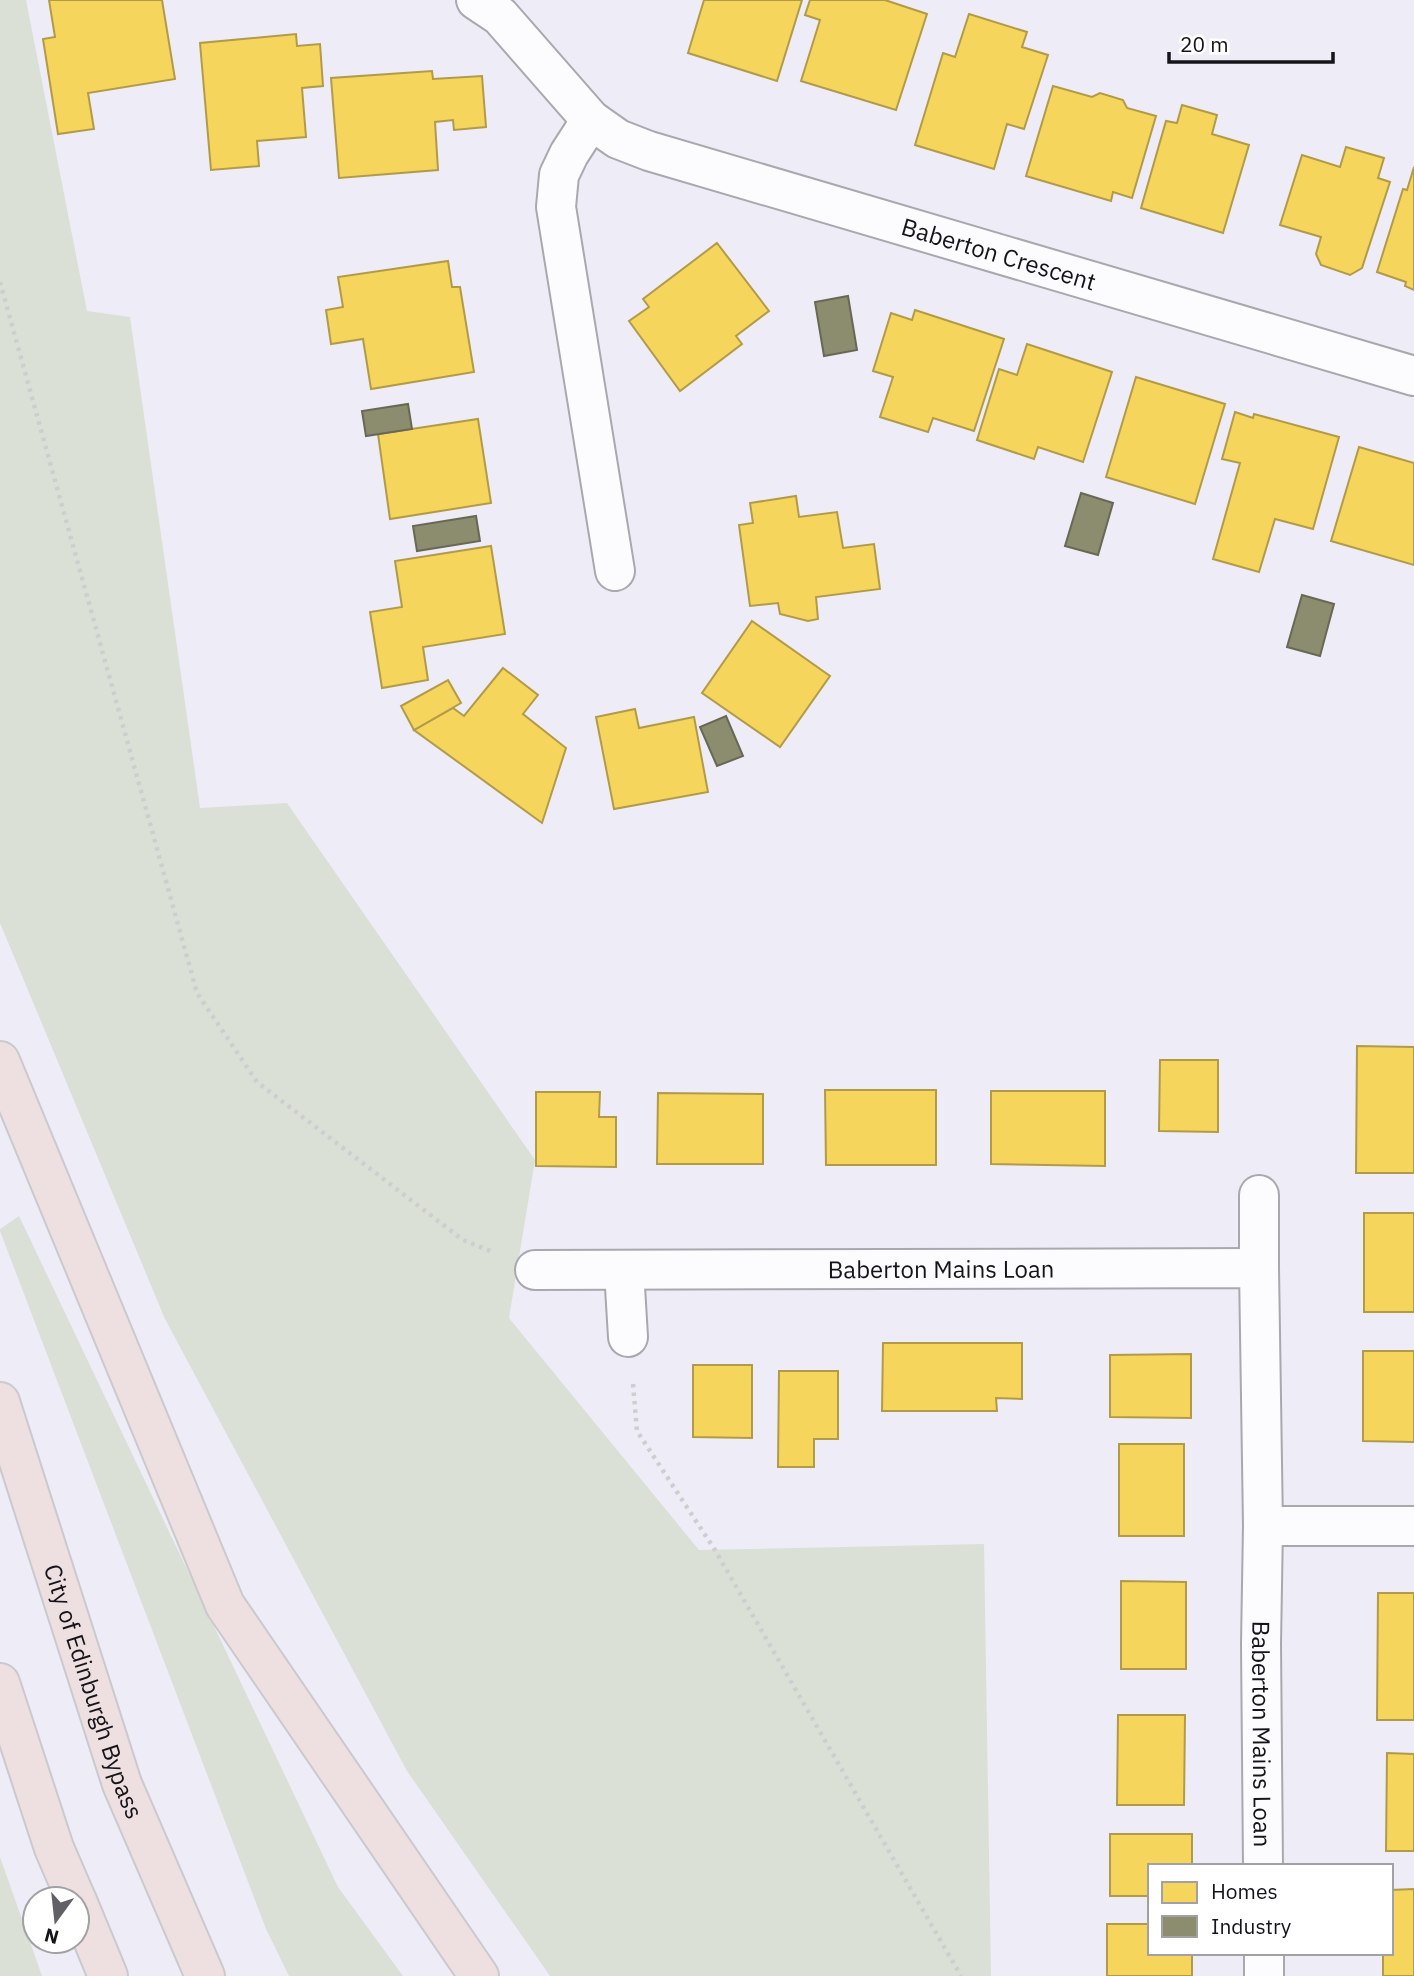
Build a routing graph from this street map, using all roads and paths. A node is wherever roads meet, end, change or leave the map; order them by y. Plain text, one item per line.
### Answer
1 (476, 0) edge
2 (591, 120) junction
3 (0, 282) edge
4 (1414, 376) edge
5 (615, 571) dead end
6 (0, 1061) edge
7 (1259, 1195) dead end
8 (1259, 1268) junction
9 (535, 1270) joint
10 (624, 1270) junction
11 (628, 1337) joint
12 (0, 1402) edge
13 (1263, 1526) junction
14 (1414, 1526) edge
15 (0, 1684) edge
16 (1263, 1864) edge
17 (70, 1885) edge
18 (91, 1936) edge
19 (1264, 1955) edge
20 (108, 1976) edge
21 (205, 1976) edge
22 (479, 1976) edge
23 (961, 1976) edge
24 (1264, 1976) edge

1 - 2 street, Baberton Crescent
2 - 4 street, Baberton Crescent
2 - 5 street
3 - 9 path
6 - 22 highway
7 - 8 street, Baberton Mains Loan
8 - 10 street, Baberton Mains Loan
8 - 13 street, Baberton Mains Loan
9 - 10 street, Baberton Mains Loan
10 - 11 street
11 - 23 path
12 - 21 highway, City of Edinburgh Bypass
13 - 14 street
13 - 16 street, Baberton Mains Loan
15 - 17 highway
18 - 20 highway
19 - 24 street

